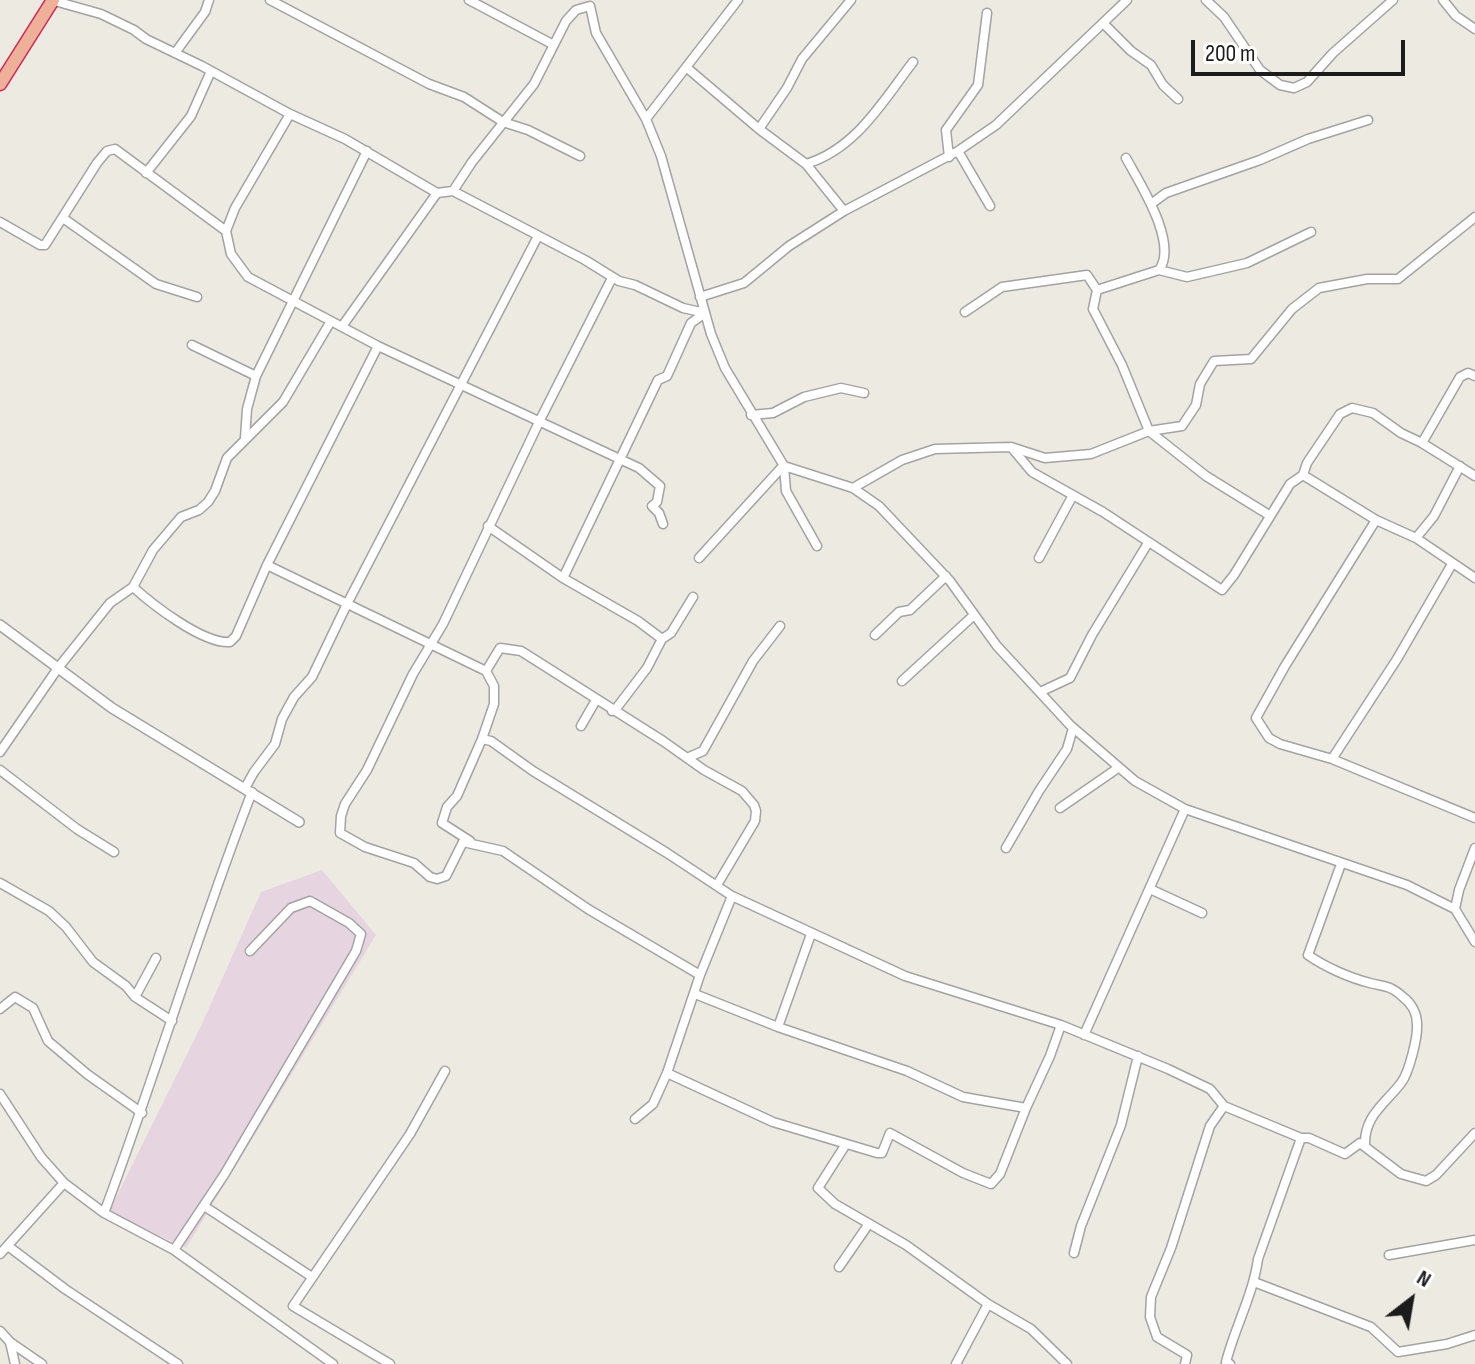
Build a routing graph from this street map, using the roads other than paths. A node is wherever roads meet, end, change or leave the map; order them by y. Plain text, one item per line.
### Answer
1 (52, 0) edge
2 (97, 0) edge
3 (209, 0) edge
4 (270, 0) edge
5 (738, 0) edge
6 (851, 0) edge
7 (1127, 0) edge
8 (1206, 0) edge
9 (1393, 0) edge
10 (1443, 0) edge
11 (474, 1) edge
12 (590, 3) edge
13 (987, 13) dead end
14 (101, 14) junction
15 (1103, 23) junction
16 (1475, 29) edge
17 (552, 44) junction
18 (175, 53) junction
19 (913, 62) dead end
20 (686, 67) junction
21 (211, 71) junction
22 (0, 84) edge
23 (1178, 99) dead end
24 (290, 114) junction
25 (646, 119) junction
26 (1368, 120) dead end
27 (503, 122) junction
28 (759, 129) junction
29 (367, 151) junction
30 (958, 151) junction
31 (580, 156) dead end
32 (949, 157) junction
33 (1126, 158) dead end
34 (806, 164) junction
35 (146, 173) junction
36 (453, 191) junction
37 (437, 193) junction
38 (1151, 204) junction
39 (990, 206) dead end
40 (844, 211) junction
41 (1475, 217) edge
42 (63, 218) junction
43 (0, 222) edge
44 (226, 231) junction
45 (1311, 232) dead end
46 (538, 236) junction
47 (1159, 270) junction
48 (612, 278) junction
49 (1097, 290) junction
50 (197, 297) dead end
51 (700, 297) junction
52 (292, 302) junction
53 (965, 312) dead end
54 (705, 313) junction
55 (331, 321) junction
56 (343, 325) junction
57 (192, 345) dead end
58 (378, 346) junction
59 (256, 376) junction
60 (1475, 376) edge
61 (461, 383) junction
62 (864, 393) dead end
63 (751, 415) junction
64 (540, 420) junction
65 (1149, 431) junction
66 (245, 438) junction
67 (1422, 443) junction
68 (1011, 447) junction
69 (621, 458) junction
70 (784, 466) junction
71 (1460, 466) junction
72 (1303, 475) junction
73 (1475, 476) edge
74 (853, 488) junction
75 (1073, 495) junction
76 (1269, 515) junction
77 (1376, 520) junction
78 (663, 524) dead end
79 (488, 526) junction
80 (1416, 538) junction
81 (1148, 543) junction
82 (817, 546) dead end
83 (699, 558) dead end
84 (1039, 558) dead end
85 (1452, 564) junction
86 (267, 565) junction
87 (946, 576) junction
88 (563, 578) junction
89 (1475, 578) edge
90 (133, 587) junction
91 (693, 597) dead end
92 (347, 604) junction
93 (974, 615) junction
94 (0, 625) edge
95 (780, 626) dead end
96 (875, 635) dead end
97 (662, 639) junction
98 (431, 644) junction
99 (58, 668) junction
100 (486, 671) junction
101 (902, 681) dead end
102 (1040, 692) junction
103 (596, 700) junction
104 (612, 711) junction
105 (581, 726) dead end
106 (1073, 728) junction
107 (482, 739) junction
108 (0, 752) edge
109 (687, 758) junction
110 (1332, 759) junction
111 (1118, 768) junction
112 (0, 770) edge
113 (249, 790) junction
114 (1060, 808) dead end
115 (1185, 809) junction
116 (1475, 818) edge
117 (299, 822) dead end
118 (471, 842) junction
119 (1006, 848) dead end
120 (1475, 848) edge
121 (114, 852) dead end
122 (1341, 864) junction
123 (0, 883) edge
124 (717, 885) junction
125 (1150, 889) junction
126 (732, 896) junction
127 (1455, 909) junction
128 (1202, 913) dead end
129 (811, 934) junction
130 (1475, 942) edge
131 (250, 951) dead end
132 (156, 958) dead end
133 (700, 975) junction
134 (695, 994) junction
135 (135, 997) junction
136 (0, 1009) edge
137 (172, 1021) junction
138 (1061, 1025) junction
139 (778, 1027) junction
140 (1084, 1035) junction
141 (1138, 1056) junction
142 (445, 1071) dead end
143 (667, 1073) junction
144 (0, 1094) edge
145 (1224, 1106) junction
146 (1026, 1108) junction
147 (142, 1113) junction
148 (635, 1119) dead end
149 (1474, 1136) edge
150 (1301, 1138) junction
151 (846, 1144) junction
152 (1365, 1145) junction
153 (64, 1183) junction
154 (204, 1206) junction
155 (104, 1213) junction
156 (868, 1225) junction
157 (1475, 1240) edge
158 (8, 1246) junction
159 (174, 1250) junction
160 (1074, 1253) dead end
161 (0, 1254) edge
162 (1389, 1255) dead end
163 (839, 1267) dead end
164 (312, 1277) junction
165 (1254, 1282) junction
166 (988, 1304) junction
167 (0, 1331) edge
168 (1475, 1335) edge
169 (10, 1342) junction
170 (320, 1354) junction
171 (15, 1364) edge
172 (42, 1364) edge
173 (178, 1364) edge
174 (314, 1364) edge
175 (333, 1364) edge
176 (390, 1364) edge
177 (956, 1364) edge
178 (1067, 1364) edge
179 (1185, 1364) edge
180 (1230, 1364) edge

1 - 14 street
1 - 22 highway
2 - 14 street
3 - 18 street
4 - 27 street
5 - 20 street
6 - 28 street
7 - 15 street
8 - 9 street
10 - 16 street
11 - 17 street
12 - 17 street
12 - 25 street
13 - 32 street
14 - 18 street
15 - 23 street
15 - 30 street
17 - 27 street
18 - 21 street
19 - 34 street
20 - 25 street
20 - 28 street
21 - 24 street
21 - 35 street
24 - 29 street
24 - 44 street
25 - 51 street
26 - 38 street
27 - 31 street
27 - 36 street
28 - 34 street
29 - 37 street
29 - 52 street
30 - 32 street
30 - 39 street
32 - 40 street
33 - 38 street
34 - 40 street
35 - 42 street
35 - 44 street
36 - 37 street
36 - 46 street
37 - 56 street
38 - 47 street
40 - 51 street
41 - 65 street
42 - 43 street
42 - 50 street
44 - 52 street
45 - 47 street
46 - 48 street
46 - 61 street
47 - 49 street
48 - 54 street
48 - 64 street
49 - 53 street
49 - 65 street
51 - 54 street
52 - 55 street
52 - 59 street
54 - 63 street
54 - 69 street
55 - 56 street
55 - 66 street
56 - 58 street
57 - 59 street
58 - 61 street
58 - 86 street
59 - 66 street
60 - 67 street
61 - 64 street
61 - 92 street
62 - 63 street
63 - 70 street
64 - 69 street
64 - 79 street
65 - 68 street
65 - 76 street
66 - 90 street
67 - 71 street
67 - 72 street
68 - 74 street
68 - 75 street
69 - 78 street
69 - 88 street
70 - 74 street
70 - 82 street
70 - 83 street
71 - 73 street
71 - 80 street
72 - 76 street
72 - 77 street
74 - 87 street
75 - 81 street
75 - 84 street
76 - 81 street
77 - 80 street
77 - 110 street
79 - 88 street
79 - 98 street
80 - 85 street
81 - 102 street
85 - 89 street
85 - 110 street
86 - 90 street
86 - 92 street
87 - 93 street
87 - 96 street
88 - 97 street
90 - 99 street
91 - 97 street
92 - 98 street
92 - 113 street
93 - 101 street
93 - 102 street
94 - 99 street
95 - 109 street
97 - 104 street
98 - 100 street
98 - 118 street
99 - 108 street
99 - 113 street
100 - 103 street
100 - 107 street
102 - 106 street
103 - 104 street
103 - 105 street
104 - 109 street
106 - 111 street
106 - 119 street
107 - 118 street
107 - 124 street
109 - 124 street
110 - 116 street
111 - 114 street
111 - 115 street
112 - 121 street
113 - 117 street
113 - 137 street
115 - 122 street
115 - 125 street
118 - 133 street
120 - 127 street
122 - 127 street
122 - 152 street
123 - 135 street
124 - 126 street
125 - 128 street
125 - 140 street
126 - 129 street
126 - 133 street
127 - 130 street
129 - 138 street
129 - 139 street
131 - 154 street
132 - 135 street
133 - 134 street
134 - 139 street
134 - 143 street
135 - 137 street
136 - 147 street
137 - 147 street
138 - 140 street
138 - 146 street
139 - 146 street
140 - 141 street
141 - 145 street
141 - 160 street
142 - 164 street
143 - 148 street
143 - 151 street
144 - 153 street
145 - 150 street
145 - 179 street
146 - 151 street
147 - 155 street
149 - 152 street
150 - 152 street
150 - 165 street
151 - 156 street
153 - 155 street
153 - 158 street
154 - 159 street
154 - 164 street
155 - 159 street
156 - 163 street
156 - 166 street
157 - 162 street
158 - 161 street
158 - 173 street
159 - 170 street
164 - 176 street
165 - 168 street
165 - 180 street
166 - 177 street
166 - 178 street
167 - 169 street
169 - 171 street
169 - 172 street
170 - 174 street
170 - 175 street

